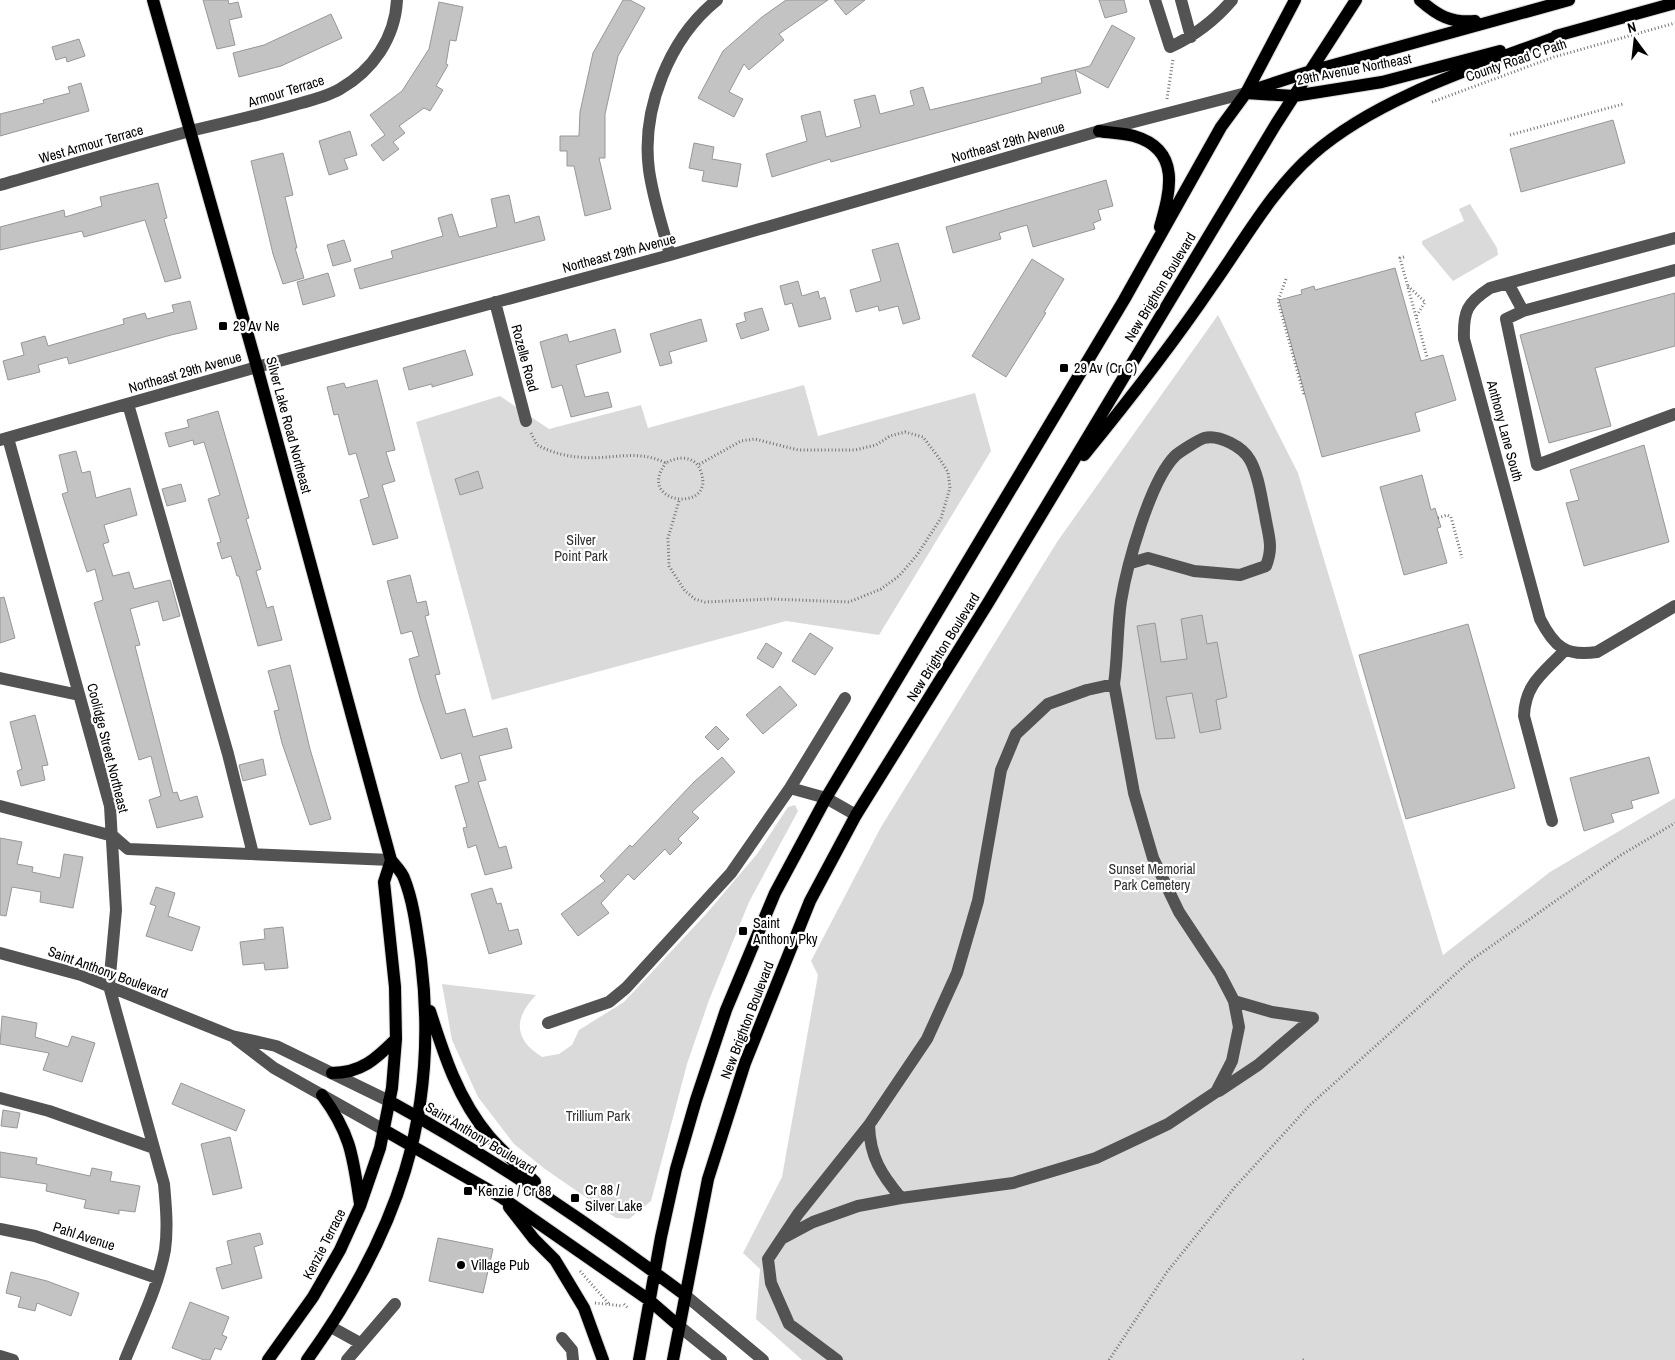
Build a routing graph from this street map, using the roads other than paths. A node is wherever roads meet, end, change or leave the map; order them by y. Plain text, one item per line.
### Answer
1 (154, 0) edge
2 (397, 0) edge
3 (716, 0) edge
4 (1155, 0) edge
5 (1181, 0) edge
6 (1232, 0) edge
7 (1296, 0) edge
8 (1356, 0) edge
9 (1420, 0) edge
10 (1569, 0) edge
11 (1675, 3) edge
12 (1502, 18) junction
13 (1564, 34) junction
14 (1191, 37) junction
15 (1308, 72) junction
16 (1246, 92) junction
17 (1294, 96) junction
18 (191, 131) junction
19 (1099, 131) junction
20 (0, 185) edge
21 (1675, 238) edge
22 (1155, 245) junction
23 (670, 255) junction
24 (1675, 270) edge
25 (1508, 283) junction
26 (495, 302) junction
27 (1523, 311) junction
28 (257, 367) junction
29 (128, 404) junction
30 (1675, 414) edge
31 (526, 421) road end
32 (4, 439) edge
33 (1056, 490) junction
34 (1131, 563) junction
35 (1675, 606) edge
36 (1565, 650) junction
37 (0, 678) edge
38 (1114, 684) junction
39 (79, 695) junction
40 (845, 698) dead end
41 (790, 788) junction
42 (826, 798) junction
43 (0, 806) edge
44 (856, 815) junction
45 (1552, 821) dead end
46 (113, 836) junction
47 (254, 854) junction
48 (391, 860) junction
49 (0, 953) edge
50 (109, 986) junction
51 (425, 996) junction
52 (1234, 1001) junction
53 (548, 1023) dead end
54 (232, 1036) junction
55 (396, 1039) junction
56 (332, 1073) junction
57 (1216, 1092) junction
58 (322, 1095) junction
59 (0, 1098) edge
60 (389, 1101) junction
61 (418, 1117) junction
62 (869, 1125) junction
63 (384, 1130) junction
64 (411, 1147) junction
65 (154, 1148) junction
66 (501, 1197) junction
67 (549, 1198) junction
68 (902, 1198) junction
69 (360, 1206) junction
70 (0, 1229) edge
71 (781, 1239) junction
72 (655, 1272) junction
73 (157, 1278) junction
74 (685, 1294) junction
75 (649, 1300) junction
76 (396, 1304) dead end
77 (679, 1326) junction
78 (331, 1327) junction
79 (562, 1338) dead end
80 (360, 1343) junction
81 (0, 1356) edge
82 (12, 1360) edge
83 (125, 1360) edge
84 (268, 1360) edge
85 (307, 1360) edge
86 (347, 1360) edge
87 (573, 1360) edge
88 (603, 1360) edge
89 (639, 1360) edge
90 (673, 1360) edge
91 (720, 1360) edge
92 (763, 1360) edge
93 (837, 1360) edge

1 - 18 main road, Silver Lake Road Northeast
2 - 18 street, Armour Terrace
3 - 23 street
4 - 14 street
5 - 14 street
6 - 14 street
7 - 16 main road, New Brighton Boulevard
8 - 15 main road, New Brighton Boulevard
9 - 12 main road
10 - 12 main road, 29th Avenue Northeast
11 - 13 main road, 29th Avenue Northeast
12 - 15 main road, 29th Avenue Northeast
13 - 17 main road, 29th Avenue Northeast
13 - 33 main road
15 - 16 main road, 29th Avenue Northeast
15 - 17 main road, New Brighton Boulevard
16 - 17 main road, 29th Avenue Northeast
16 - 19 street, Northeast 29th Avenue
16 - 22 main road, New Brighton Boulevard
17 - 33 main road, New Brighton Boulevard
18 - 20 street, West Armour Terrace
18 - 28 main road, Silver Lake Road Northeast
19 - 22 main road
19 - 23 street, Northeast 29th Avenue
21 - 25 street, Anthony Lane South
22 - 42 main road, New Brighton Boulevard
23 - 26 street, Northeast 29th Avenue
24 - 27 street
25 - 27 street
25 - 36 street, Anthony Lane South
26 - 28 street, Northeast 29th Avenue
26 - 31 street, Rozelle Road
27 - 30 street
28 - 29 street, Northeast 29th Avenue
28 - 48 main road, Silver Lake Road Northeast
29 - 32 street, Northeast 29th Avenue
29 - 47 street
32 - 39 street, Coolidge Street Northeast
33 - 44 main road, New Brighton Boulevard
34 - 34 street
34 - 38 street
35 - 36 street
36 - 45 street
37 - 39 street
38 - 52 street
38 - 62 street
39 - 46 street, Coolidge Street Northeast
40 - 41 street
41 - 42 street
41 - 53 street
42 - 44 street
42 - 72 main road, New Brighton Boulevard
43 - 46 street
44 - 74 main road, New Brighton Boulevard
46 - 47 street
46 - 50 street, Coolidge Street Northeast
47 - 48 street
48 - 51 main road, Silver Lake Road Northeast
48 - 55 main road
49 - 50 street, Saint Anthony Boulevard
50 - 54 street, Saint Anthony Boulevard
50 - 65 street, Coolidge Street Northeast
51 - 61 main road, Silver Lake Road Northeast
51 - 67 main road
52 - 57 street
52 - 57 street
54 - 56 street, Saint Anthony Boulevard
54 - 58 street, Saint Anthony Boulevard
55 - 56 main road
55 - 60 main road
56 - 60 street, Saint Anthony Boulevard
57 - 68 street
58 - 63 street, Saint Anthony Boulevard
58 - 69 main road
59 - 65 street
60 - 61 main road, Saint Anthony Boulevard
60 - 63 main road
61 - 64 main road, Silver Lake Road Northeast
61 - 67 main road, Saint Anthony Boulevard
62 - 68 street
62 - 71 street
63 - 64 main road, Saint Anthony Boulevard
63 - 69 main road, Kenzie Terrace
64 - 66 main road, Saint Anthony Boulevard
64 - 78 main road
65 - 73 street, Coolidge Street Northeast
66 - 75 main road, Saint Anthony Boulevard
66 - 88 main road
67 - 72 main road, Saint Anthony Boulevard
68 - 71 street
69 - 84 main road, Kenzie Terrace
70 - 73 street, Pahl Avenue
71 - 93 street
72 - 74 main road, Saint Anthony Boulevard
72 - 75 main road, New Brighton Boulevard
73 - 83 street, Coolidge Street Northeast
74 - 77 main road, New Brighton Boulevard
74 - 92 street, Saint Anthony Boulevard
75 - 77 main road, Saint Anthony Boulevard
75 - 89 main road, New Brighton Boulevard
76 - 80 street
77 - 90 main road, New Brighton Boulevard
77 - 91 street, Saint Anthony Boulevard
78 - 80 street
78 - 85 main road
79 - 87 street
80 - 86 street
81 - 82 street

